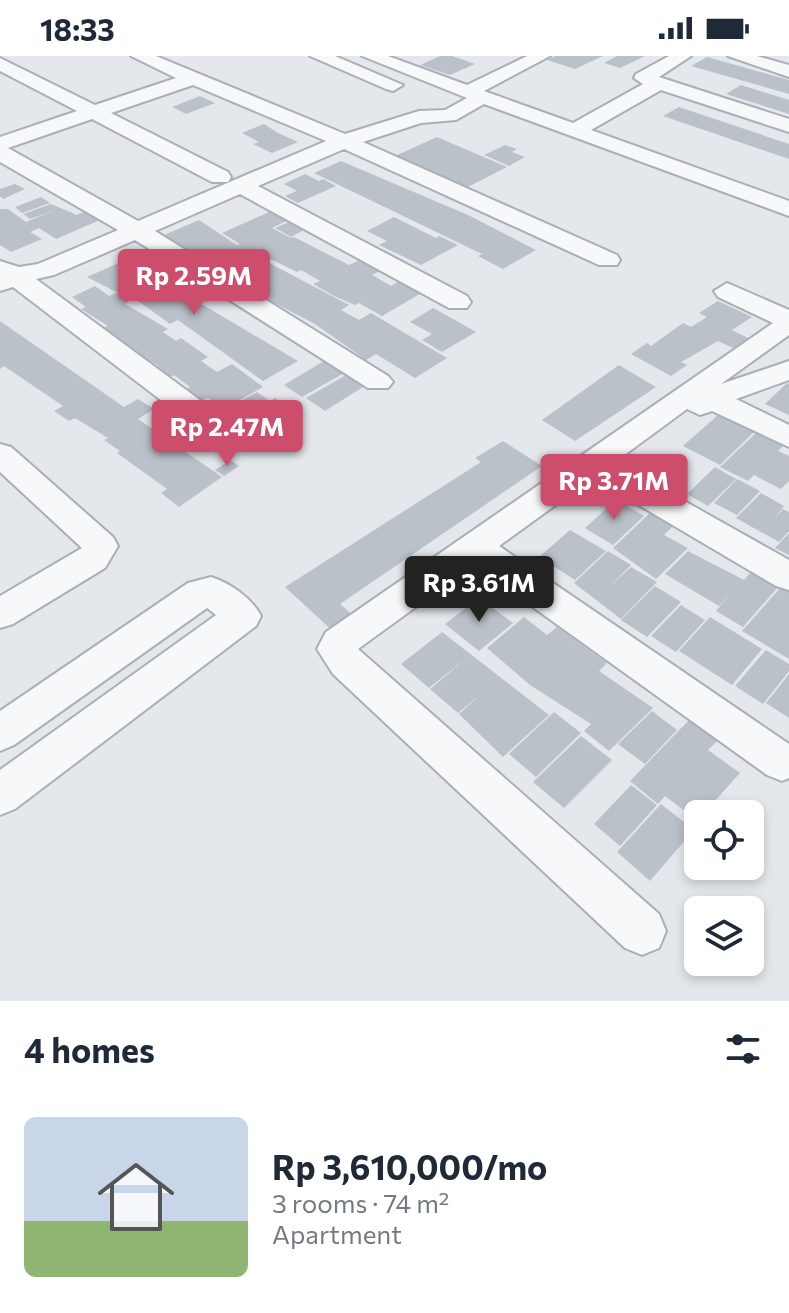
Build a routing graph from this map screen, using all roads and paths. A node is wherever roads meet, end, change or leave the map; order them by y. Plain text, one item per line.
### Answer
1 (140, 56) edge
2 (319, 56) edge
3 (371, 56) edge
4 (517, 56) edge
5 (541, 56) edge
6 (682, 56) edge
7 (737, 56) edge
8 (0, 64) edge
9 (789, 71) edge
10 (191, 79) junction
11 (653, 86) junction
12 (450, 93) junction
13 (393, 106) junction
14 (92, 111) junction
15 (419, 117) junction
16 (789, 126) edge
17 (574, 131) junction
18 (789, 133) edge
19 (334, 137) junction
20 (2, 144) edge
21 (649, 181) dead end
22 (231, 182) junction
23 (789, 209) edge
24 (128, 226) junction
25 (608, 260) dead end
26 (5, 275) edge
27 (727, 291) dead end
28 (458, 302) dead end
29 (789, 323) edge
30 (789, 370) edge
31 (378, 382) dead end
32 (702, 395) junction
33 (228, 436) dead end
34 (789, 437) edge
35 (0, 454) edge
36 (602, 468) junction
37 (484, 554) junction
38 (789, 577) edge
39 (0, 614) edge
40 (13, 724) edge
41 (60, 751) junction
42 (782, 762) dead end
43 (0, 795) edge
44 (642, 931) dead end

1 - 10 street
2 - 12 street
3 - 12 street
4 - 12 street
5 - 12 street
6 - 11 street
7 - 9 street
8 - 14 street
10 - 14 street
10 - 19 street
11 - 16 street
11 - 17 street
11 - 18 street
12 - 13 street
12 - 15 street
12 - 17 street
12 - 21 street
13 - 15 street
13 - 19 street
14 - 20 street
14 - 22 street
15 - 19 street
17 - 23 street
19 - 22 street
19 - 25 street
20 - 24 street
22 - 24 street
22 - 28 street
24 - 26 street
24 - 31 street
26 - 33 street
27 - 29 street
29 - 32 street
30 - 32 street
32 - 34 street
32 - 36 street
35 - 39 street
36 - 37 street
36 - 38 street
37 - 42 street
37 - 44 street
40 - 41 street
40 - 41 street
41 - 43 street

